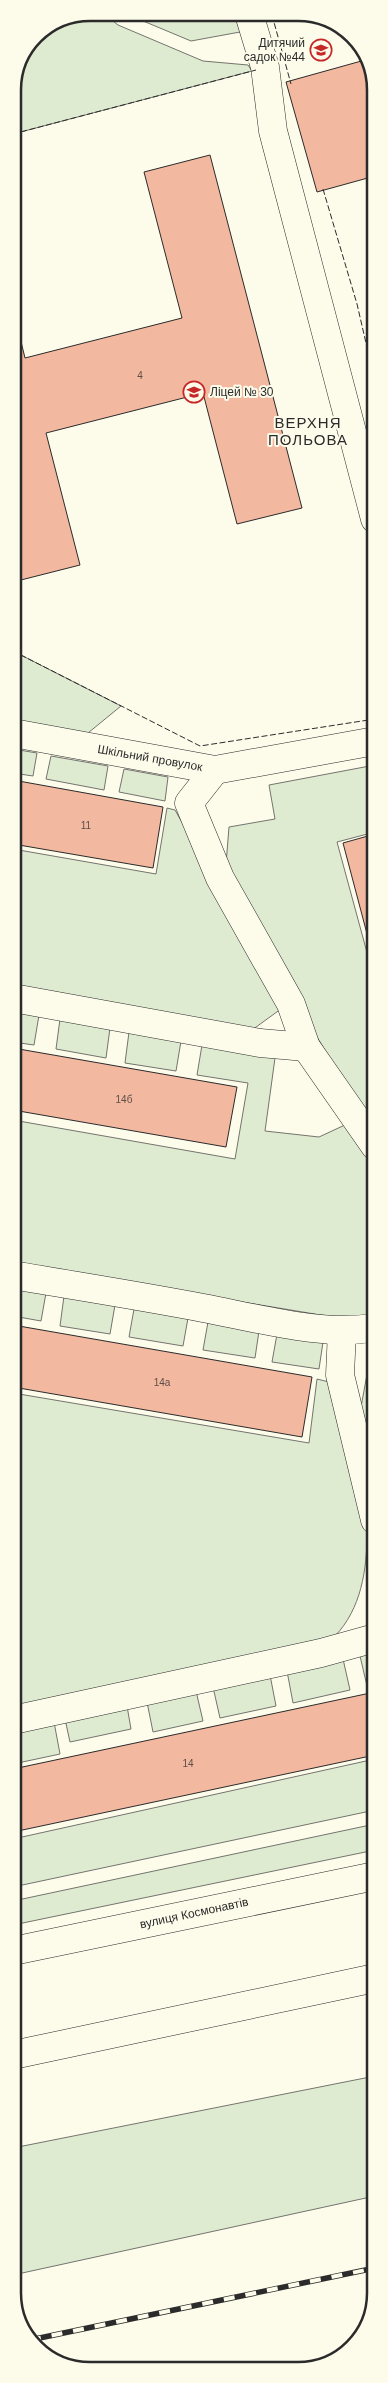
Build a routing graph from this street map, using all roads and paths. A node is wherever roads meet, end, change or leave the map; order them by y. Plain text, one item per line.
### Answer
1 (251, 21) edge
2 (367, 489) edge
3 (21, 734) edge
4 (367, 742) edge
5 (215, 770) junction
6 (21, 999) edge
7 (306, 1047) junction
8 (367, 1135) edge
9 (21, 1276) edge
10 (367, 1329) edge
11 (342, 1331) junction
12 (367, 1487) edge
13 (367, 1640) edge
14 (21, 1718) edge
15 (367, 1878) edge
16 (21, 1949) edge
17 (367, 1980) edge
18 (21, 2052) edge

1 - 2 street
3 - 5 street, Шкільний провулок
4 - 5 street, Шкільний провулок
5 - 7 street
6 - 7 street
7 - 8 street
9 - 11 street
10 - 11 street
11 - 12 street
13 - 14 street
15 - 16 street, вулиця Космонавтів
17 - 18 street

